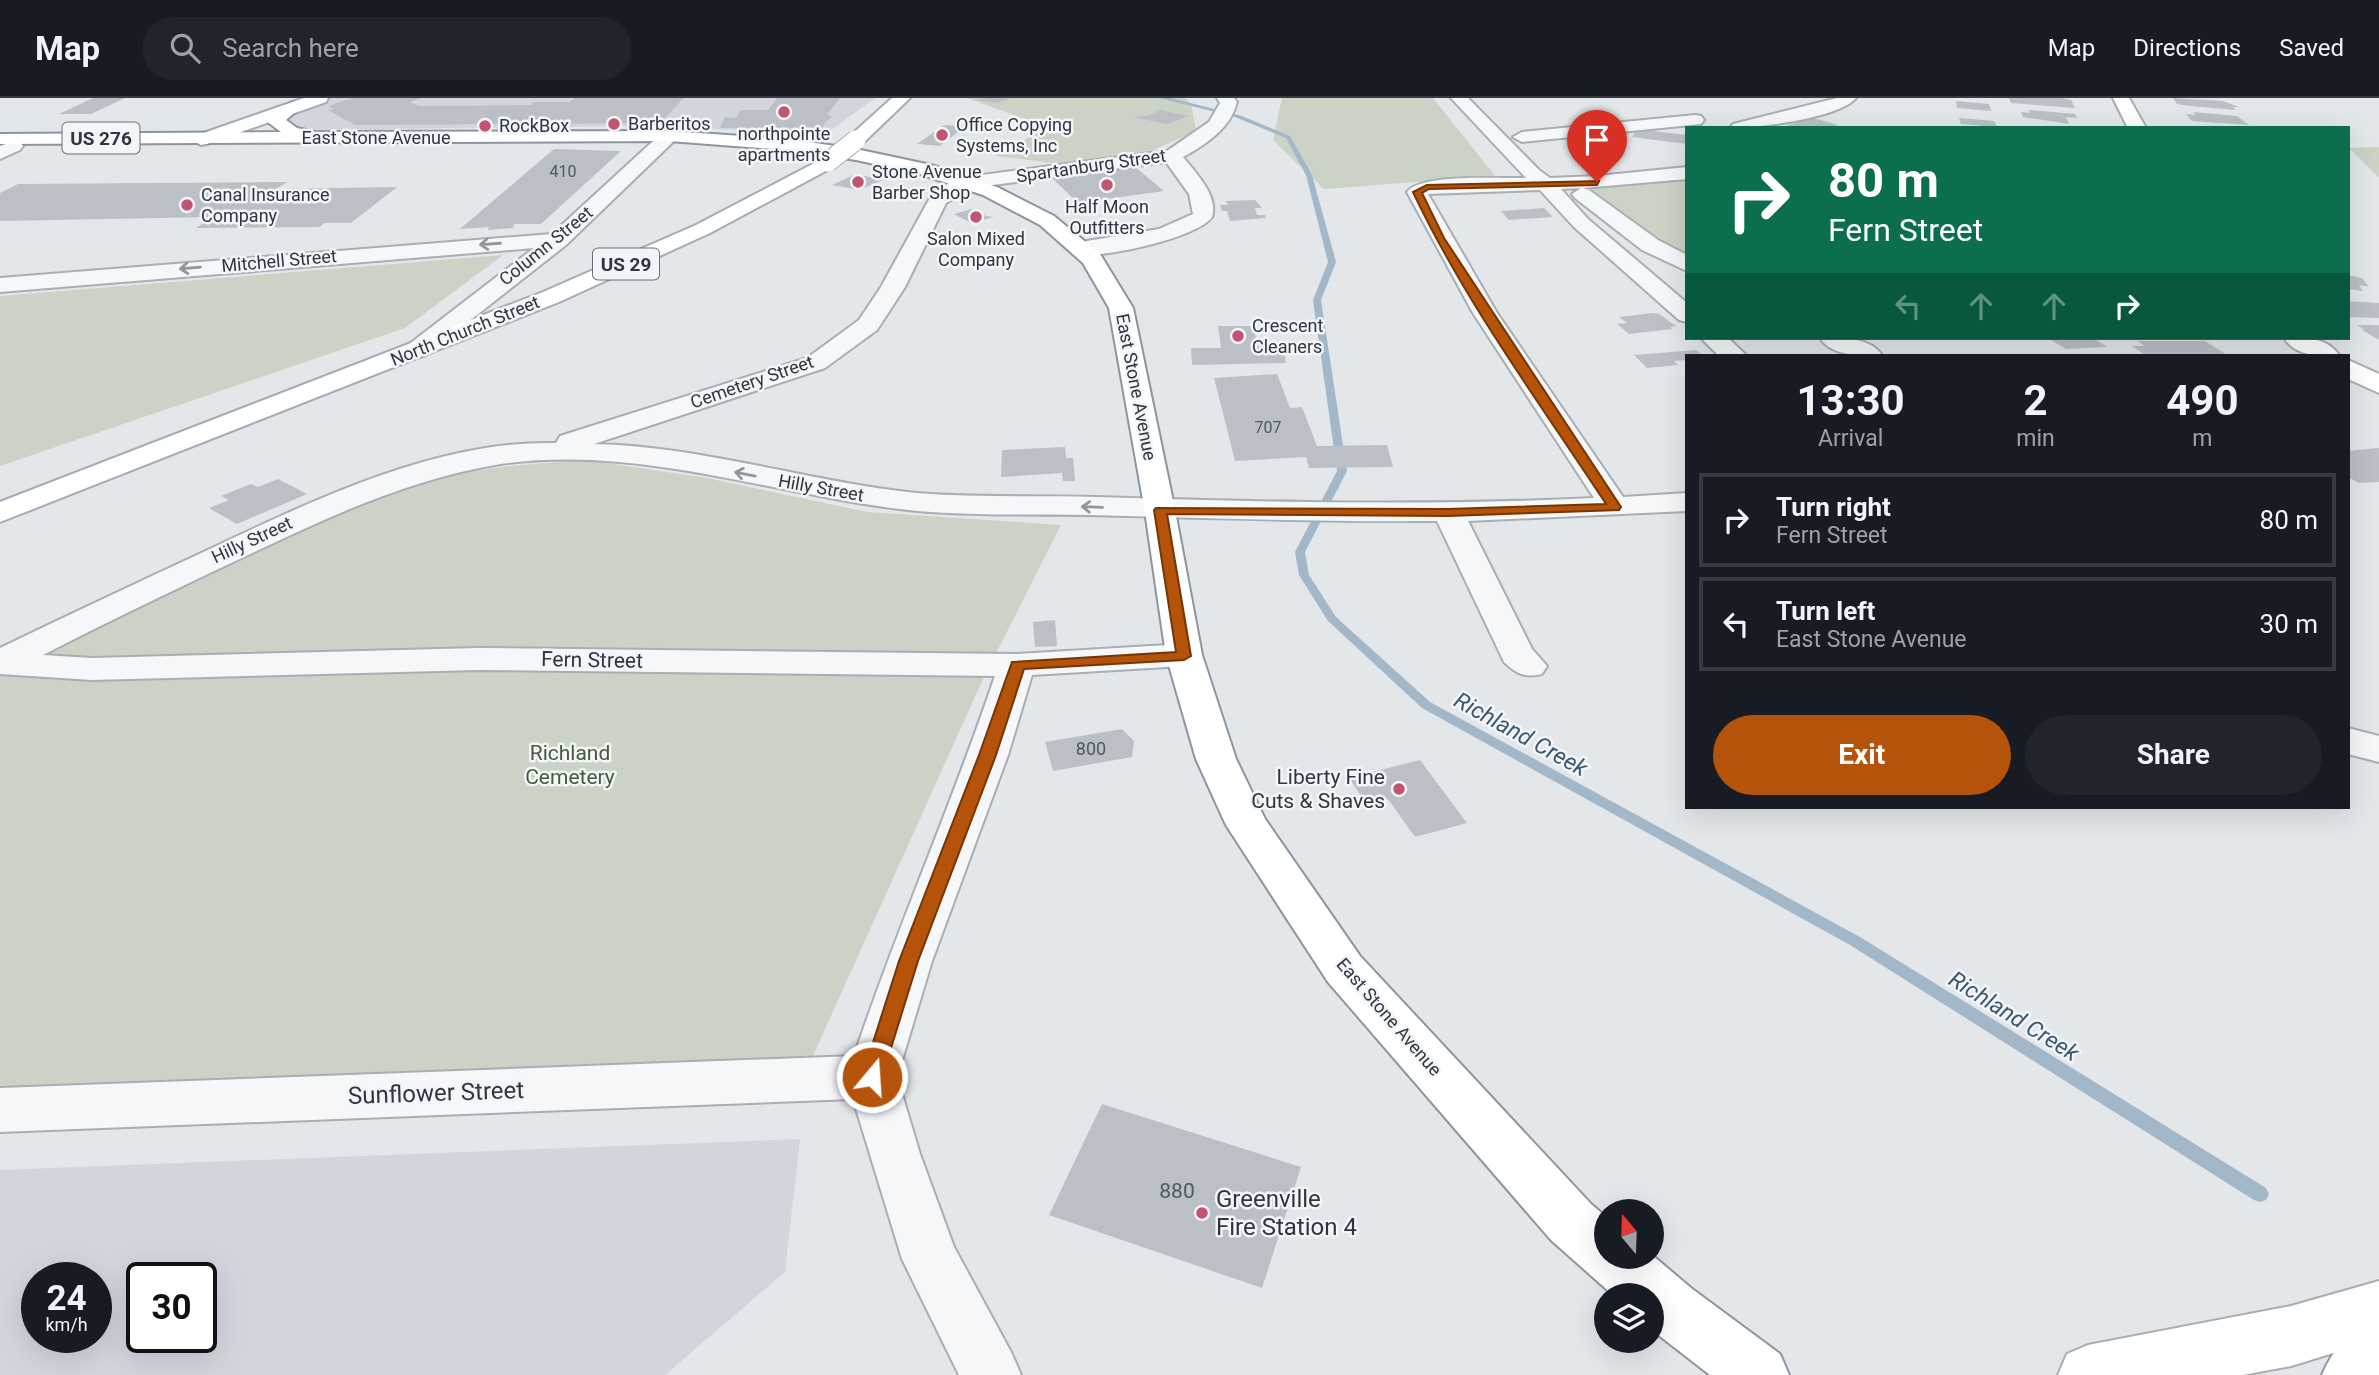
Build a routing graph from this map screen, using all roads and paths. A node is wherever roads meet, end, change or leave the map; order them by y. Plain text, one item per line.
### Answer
1 (320, 98) edge
2 (902, 98) edge
3 (1459, 98) edge
4 (1848, 98) edge
5 (2121, 98) edge
6 (294, 102) edge
7 (1646, 106) dead end
8 (1225, 109) edge
9 (1747, 126) edge
10 (2136, 126) edge
11 (669, 136) junction
12 (1522, 137) dead end
13 (331, 139) junction
14 (201, 140) junction
15 (3, 146) edge
16 (1171, 156) junction
17 (1685, 173) edge
18 (966, 183) junction
19 (1546, 184) junction
20 (558, 240) junction
21 (1081, 249) junction
22 (1685, 263) edge
23 (0, 285) edge
24 (1685, 313) edge
25 (1715, 340) edge
26 (1836, 340) edge
27 (2300, 340) edge
28 (417, 350) junction
29 (1732, 354) edge
30 (1866, 354) edge
31 (2324, 354) edge
32 (2350, 369) edge
33 (2379, 385) edge
34 (538, 451) junction
35 (1685, 502) edge
36 (1615, 507) junction
37 (1160, 510) junction
38 (1448, 512) junction
39 (0, 513) edge
40 (1184, 656) junction
41 (0, 662) edge
42 (1017, 665) junction
43 (1529, 666) dead end
44 (2350, 742) edge
45 (2379, 749) edge
46 (872, 1077) junction
47 (0, 1110) edge
48 (1594, 1242) edge
49 (1626, 1269) edge
50 (2379, 1310) edge
51 (2379, 1350) edge
52 (991, 1375) edge
53 (1759, 1375) edge
54 (2088, 1375) edge
55 (2352, 1375) edge

1 - 6 main road
2 - 28 main road, North Church Street / US 29, bridge
3 - 19 street
4 - 9 street
5 - 10 main road
6 - 13 main road
6 - 14 main road
7 - 12 street
8 - 16 street, Spartanburg Street
11 - 13 main road, East Stone Avenue / US 276
11 - 18 main road, East Stone Avenue / US 276
11 - 20 street, Column Street
13 - 14 main road, East Stone Avenue / US 276
14 - 15 main road, East Stone Avenue / US 276
16 - 18 street, Spartanburg Street
16 - 21 street
17 - 19 street
18 - 21 main road, East Stone Avenue / US 276
18 - 34 street, Cemetery Street
19 - 22 street
19 - 24 street
19 - 36 street
20 -> 23 street, Mitchell Street
20 - 28 street, Column Street
21 - 37 main road, East Stone Avenue / US 276
25 - 29 street
26 - 30 street
27 - 31 main road
28 - 39 main road, North Church Street / US 29
32 - 33 main road
37 -> 34 street, Hilly Street
34 - 41 street, Hilly Street
35 - 36 street, Hilly Street
36 - 38 street, Hilly Street
37 - 38 street, Hilly Street
37 - 40 main road, East Stone Avenue / US 276
38 - 43 street
40 - 42 street, Fern Street
40 - 48 main road, East Stone Avenue / US 276
41 - 42 street, Fern Street
42 - 46 street
44 - 45 street
46 - 47 street, Sunflower Street
46 - 52 street
49 - 53 main road
50 - 54 main road
51 - 55 main road

